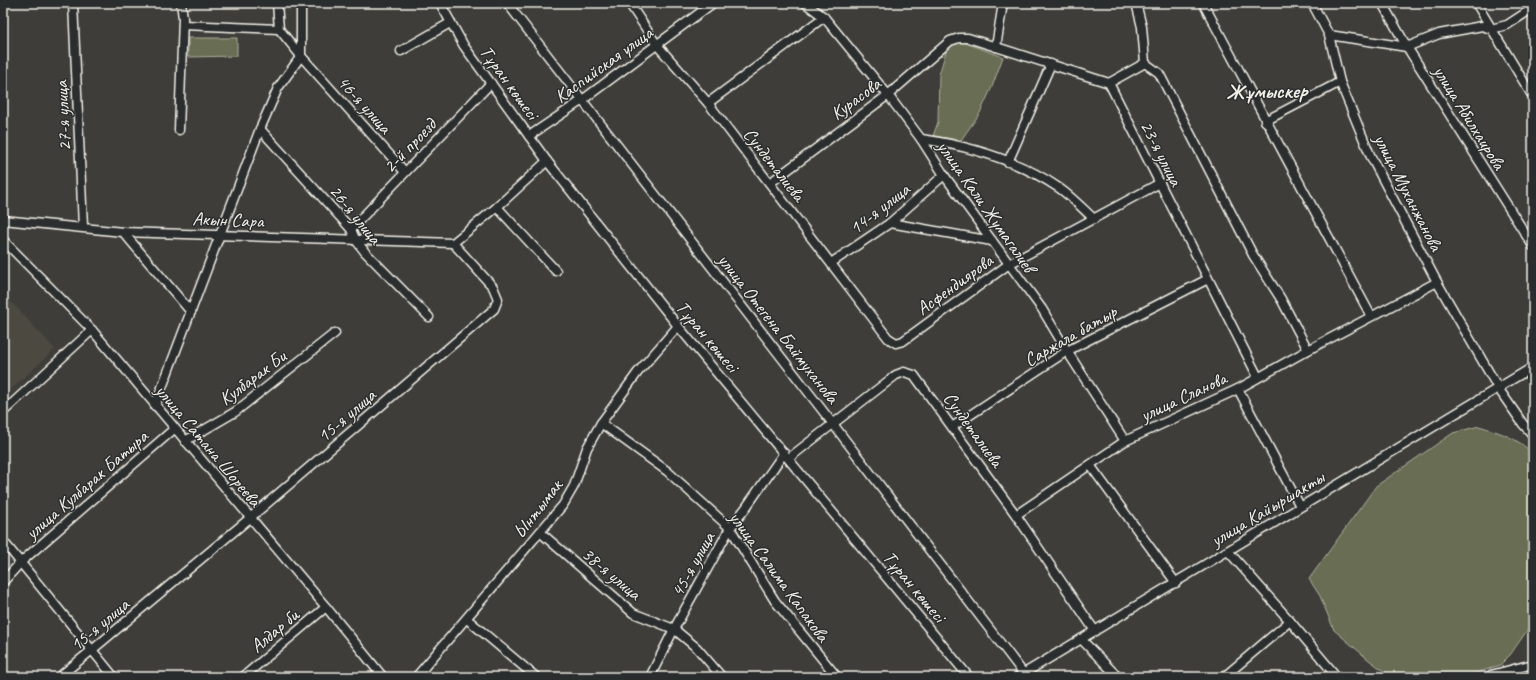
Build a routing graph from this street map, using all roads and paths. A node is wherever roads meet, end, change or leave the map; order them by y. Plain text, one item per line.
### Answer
1 (73, 3) edge
2 (182, 3) edge
3 (277, 3) edge
4 (301, 3) edge
5 (440, 3) edge
6 (507, 3) edge
7 (629, 3) edge
8 (713, 3) edge
9 (806, 3) edge
10 (1003, 3) edge
11 (1136, 3) edge
12 (1202, 3) edge
13 (1312, 3) edge
14 (1382, 3) edge
15 (1476, 3) edge
16 (702, 6) edge
17 (1533, 8) edge
18 (824, 17) junction
19 (450, 23) junction
20 (182, 25) junction
21 (279, 29) junction
22 (1491, 29) junction
23 (1328, 35) junction
24 (657, 45) junction
25 (996, 47) junction
26 (1407, 47) junction
27 (401, 51) dead end
28 (301, 56) junction
29 (1145, 63) junction
30 (1051, 64) junction
31 (1340, 82) junction
32 (491, 83) junction
33 (1109, 83) junction
34 (888, 95) junction
35 (1533, 96) edge
36 (581, 100) junction
37 (708, 103) junction
38 (1265, 121) junction
39 (260, 129) junction
40 (179, 130) dead end
41 (529, 136) junction
42 (921, 139) junction
43 (547, 161) junction
44 (1008, 162) junction
45 (405, 172) junction
46 (944, 175) junction
47 (770, 183) junction
48 (1160, 183) junction
49 (497, 207) junction
50 (1094, 218) junction
51 (3, 220) edge
52 (890, 223) junction
53 (83, 227) junction
54 (351, 229) junction
55 (124, 232) junction
56 (220, 236) junction
57 (355, 239) junction
58 (3, 240) edge
59 (992, 241) junction
60 (453, 243) junction
61 (1533, 246) edge
62 (831, 263) junction
63 (1009, 264) junction
64 (556, 271) dead end
65 (1208, 279) junction
66 (1437, 282) junction
67 (191, 312) junction
68 (1371, 316) junction
69 (429, 317) dead end
70 (678, 326) junction
71 (92, 330) junction
72 (336, 333) dead end
73 (896, 343) joint
74 (1308, 350) junction
75 (1067, 351) junction
76 (1533, 367) edge
77 (1258, 378) junction
78 (1498, 388) junction
79 (1238, 389) junction
80 (155, 406) junction
81 (3, 412) edge
82 (601, 423) junction
83 (833, 424) junction
84 (952, 427) junction
85 (174, 428) junction
86 (1533, 435) edge
87 (185, 441) junction
88 (1125, 441) junction
89 (786, 456) junction
90 (1090, 465) junction
91 (1300, 506) junction
92 (1016, 515) junction
93 (250, 518) junction
94 (730, 528) junction
95 (540, 532) junction
96 (3, 541) edge
97 (1228, 551) junction
98 (21, 562) junction
99 (3, 582) edge
100 (1176, 583) junction
101 (326, 607) junction
102 (467, 619) junction
103 (1290, 621) junction
104 (674, 629) junction
105 (1095, 631) junction
106 (1081, 639) junction
107 (92, 650) junction
108 (1533, 664) edge
109 (1021, 675) edge
110 (1491, 675) dead end
111 (59, 677) edge
112 (114, 677) edge
113 (243, 677) edge
114 (383, 677) edge
115 (416, 677) edge
116 (536, 677) edge
117 (650, 677) edge
118 (722, 677) edge
119 (837, 677) edge
120 (970, 677) edge
121 (1118, 677) edge
122 (1224, 677) edge
123 (1337, 677) edge

1 - 53 street, 27-я улица
2 - 20 street
3 - 21 street
4 - 28 street
5 - 19 street, Тұран көшесі
6 - 36 street, улица Отегена Баймуханова
7 - 24 street, Сундеталиева
8 - 16 street, Каспийская улица
9 - 18 street, улица Кали Жумагалиев
10 - 25 street
11 - 29 street
12 - 38 street
13 - 23 street, улица Муханжанова
14 - 26 street, улица Абилхаирова
15 - 22 street
16 - 24 street, Каспийская улица
17 - 22 street
18 - 34 street, улица Кали Жумагалиев
18 - 37 street
19 - 27 street
19 - 32 street, Тұран көшесі
20 - 21 street
20 - 40 street
21 - 28 street, 46-я улица
22 - 26 street
22 - 35 street
23 - 26 street
23 - 31 street, улица Муханжанова
24 - 36 street, Каспийская улица
24 - 37 street, Сундеталиева
25 - 30 street
25 - 34 street, Курасова
26 - 61 street, улица Абилхаирова
28 - 39 street
28 - 45 street, 46-я улица
29 - 33 street
29 - 74 street
30 - 33 street
30 - 44 street
31 - 38 street
31 - 66 street, улица Муханжанова
32 - 41 street, Тұран көшесі
32 - 45 street, 2-й проезд
33 - 48 street, 23-я улица
34 - 42 street, улица Кали Жумагалиев
34 - 47 street, Курасова
36 - 41 street, Каспийская улица
36 - 83 street, улица Отегена Баймуханова
37 - 47 street, Сундеталиева
38 - 68 street
39 - 54 street, 26-я улица
39 - 56 street
41 - 43 street, Тұран көшесі
42 - 44 street
42 - 46 street, улица Кали Жумагалиев
43 - 49 street
43 - 70 street, Тұран көшесі
44 - 50 street
45 - 54 street, 2-й проезд
46 - 52 street, 14-я улица
46 - 59 street, улица Кали Жумагалиев
47 - 62 street, Сундеталиева
48 - 50 street, Асфендиярова
48 - 65 street, 23-я улица
49 - 60 street
49 - 64 street
50 - 63 street, Асфендиярова
51 - 53 street, Акын Сара
52 - 59 street
52 - 62 street, 14-я улица
53 - 55 street, Акын Сара
54 - 57 street, 26-я улица
55 - 56 street, Акын Сара
55 - 67 street
56 - 57 street, Акын Сара
56 - 67 street
57 - 60 street, Акын Сара
57 - 69 street, 26-я улица
58 - 71 street, улица Сатана Шореева
59 - 63 street, улица Кали Жумагалиев
60 - 93 street, 15-я улица
62 - 73 street, Сундеталиева
63 - 73 street, Асфендиярова
63 - 75 street, улица Кали Жумагалиев
65 - 75 street, Саржала батыр
65 - 77 street, 23-я улица
66 - 68 street, улица Сланова
66 - 78 street, улица Муханжанова
67 - 80 street
68 - 74 street, улица Сланова
70 - 82 street, Ынтымак
70 - 89 street, Тұран көшесі
71 - 80 street, улица Сатана Шореева
71 - 81 street
72 - 87 street, Кулбарак Би
74 - 77 street, улица Сланова
75 - 84 street, Саржала батыр
75 - 88 street, улица Кали Жумагалиев
76 - 78 street, улица Кайыршакты
77 - 79 street, улица Сланова
78 - 86 street, улица Муханжанова
78 - 91 street, улица Кайыршакты
79 - 88 street, улица Сланова
79 - 91 street
80 - 85 street, улица Сатана Шореева
82 - 94 street, улица Салима Капакова
82 - 95 street, Ынтымак
83 - 84 street, Сундеталиева
83 - 89 street, Сундеталиева
83 - 109 street, улица Отегена Баймуханова
84 - 92 street, Сундеталиева
85 - 87 street, улица Сатана Шореева
85 - 98 street, улица Кулбарак Батыра
87 - 93 street, улица Сатана Шореева
88 - 90 street, улица Сланова
89 - 94 street, 45-я улица
89 - 120 street, Тұран көшесі
90 - 92 street, улица Сланова
90 - 100 street
91 - 97 street, улица Кайыршакты
92 - 105 street, Сундеталиева
93 - 101 street, улица Сатана Шореева
93 - 107 street, 15-я улица
94 - 104 street, 45-я улица
94 - 119 street, улица Салима Капакова
95 - 102 street, Ынтымак
95 - 104 street, 38-я улица
96 - 98 street
97 - 100 street, улица Кайыршакты
97 - 103 street
98 - 99 street, улица Кулбарак Батыра
98 - 107 street
100 - 105 street, улица Кайыршакты
101 - 113 street, Алдар би
101 - 114 street, улица Сатана Шореева
102 - 115 street, Ынтымак
102 - 116 street
103 - 122 street
103 - 123 street
104 - 117 street, 45-я улица
104 - 118 street, 38-я улица
105 - 106 street, улица Кайыршакты
106 - 109 street, улица Кайыршакты
106 - 121 street
107 - 111 street, 15-я улица
107 - 112 street
108 - 110 street

